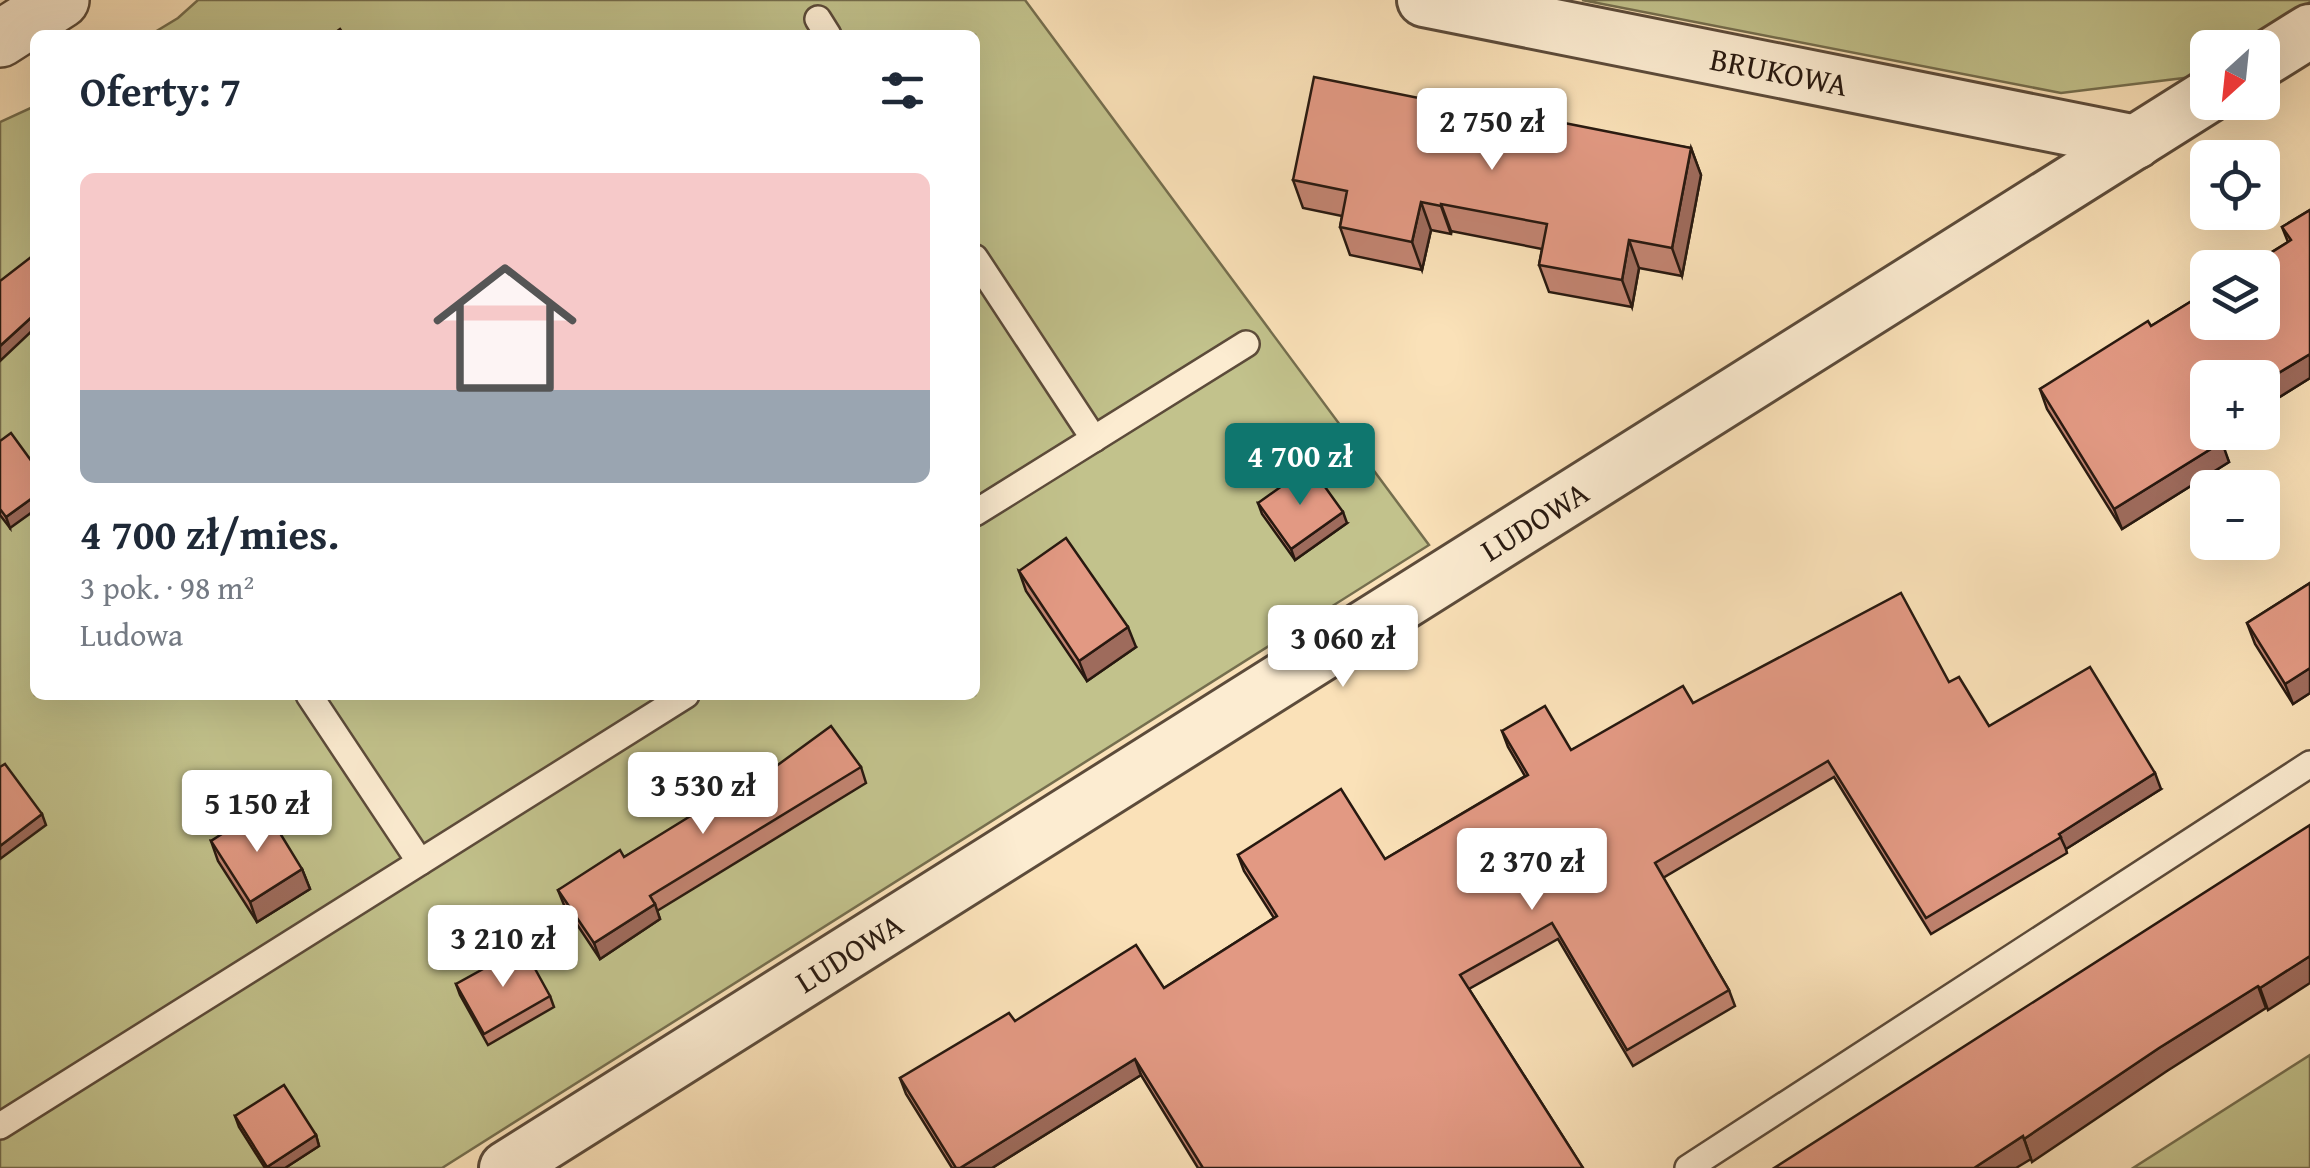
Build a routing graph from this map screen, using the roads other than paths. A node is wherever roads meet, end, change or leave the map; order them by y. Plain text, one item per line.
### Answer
1 (61, 0) edge
2 (1424, 0) edge
3 (2310, 31) edge
4 (0, 38) edge
5 (2280, 50) edge
6 (2190, 108) edge
7 (2136, 142) junction
8 (980, 266) edge
9 (1246, 344) dead end
10 (1094, 439) junction
11 (980, 511) edge
12 (312, 700) edge
13 (678, 700) edge
14 (2310, 764) edge
15 (420, 862) junction
16 (0, 1126) edge
17 (506, 1168) edge
18 (1688, 1168) edge

1 - 4 street
2 - 7 street, BRUKOWA
3 - 5 street
6 - 7 street, LUDOWA
7 - 17 street, LUDOWA
8 - 10 lane
9 - 10 lane
10 - 11 lane
12 - 15 lane
13 - 15 lane
14 - 18 lane
15 - 16 lane

